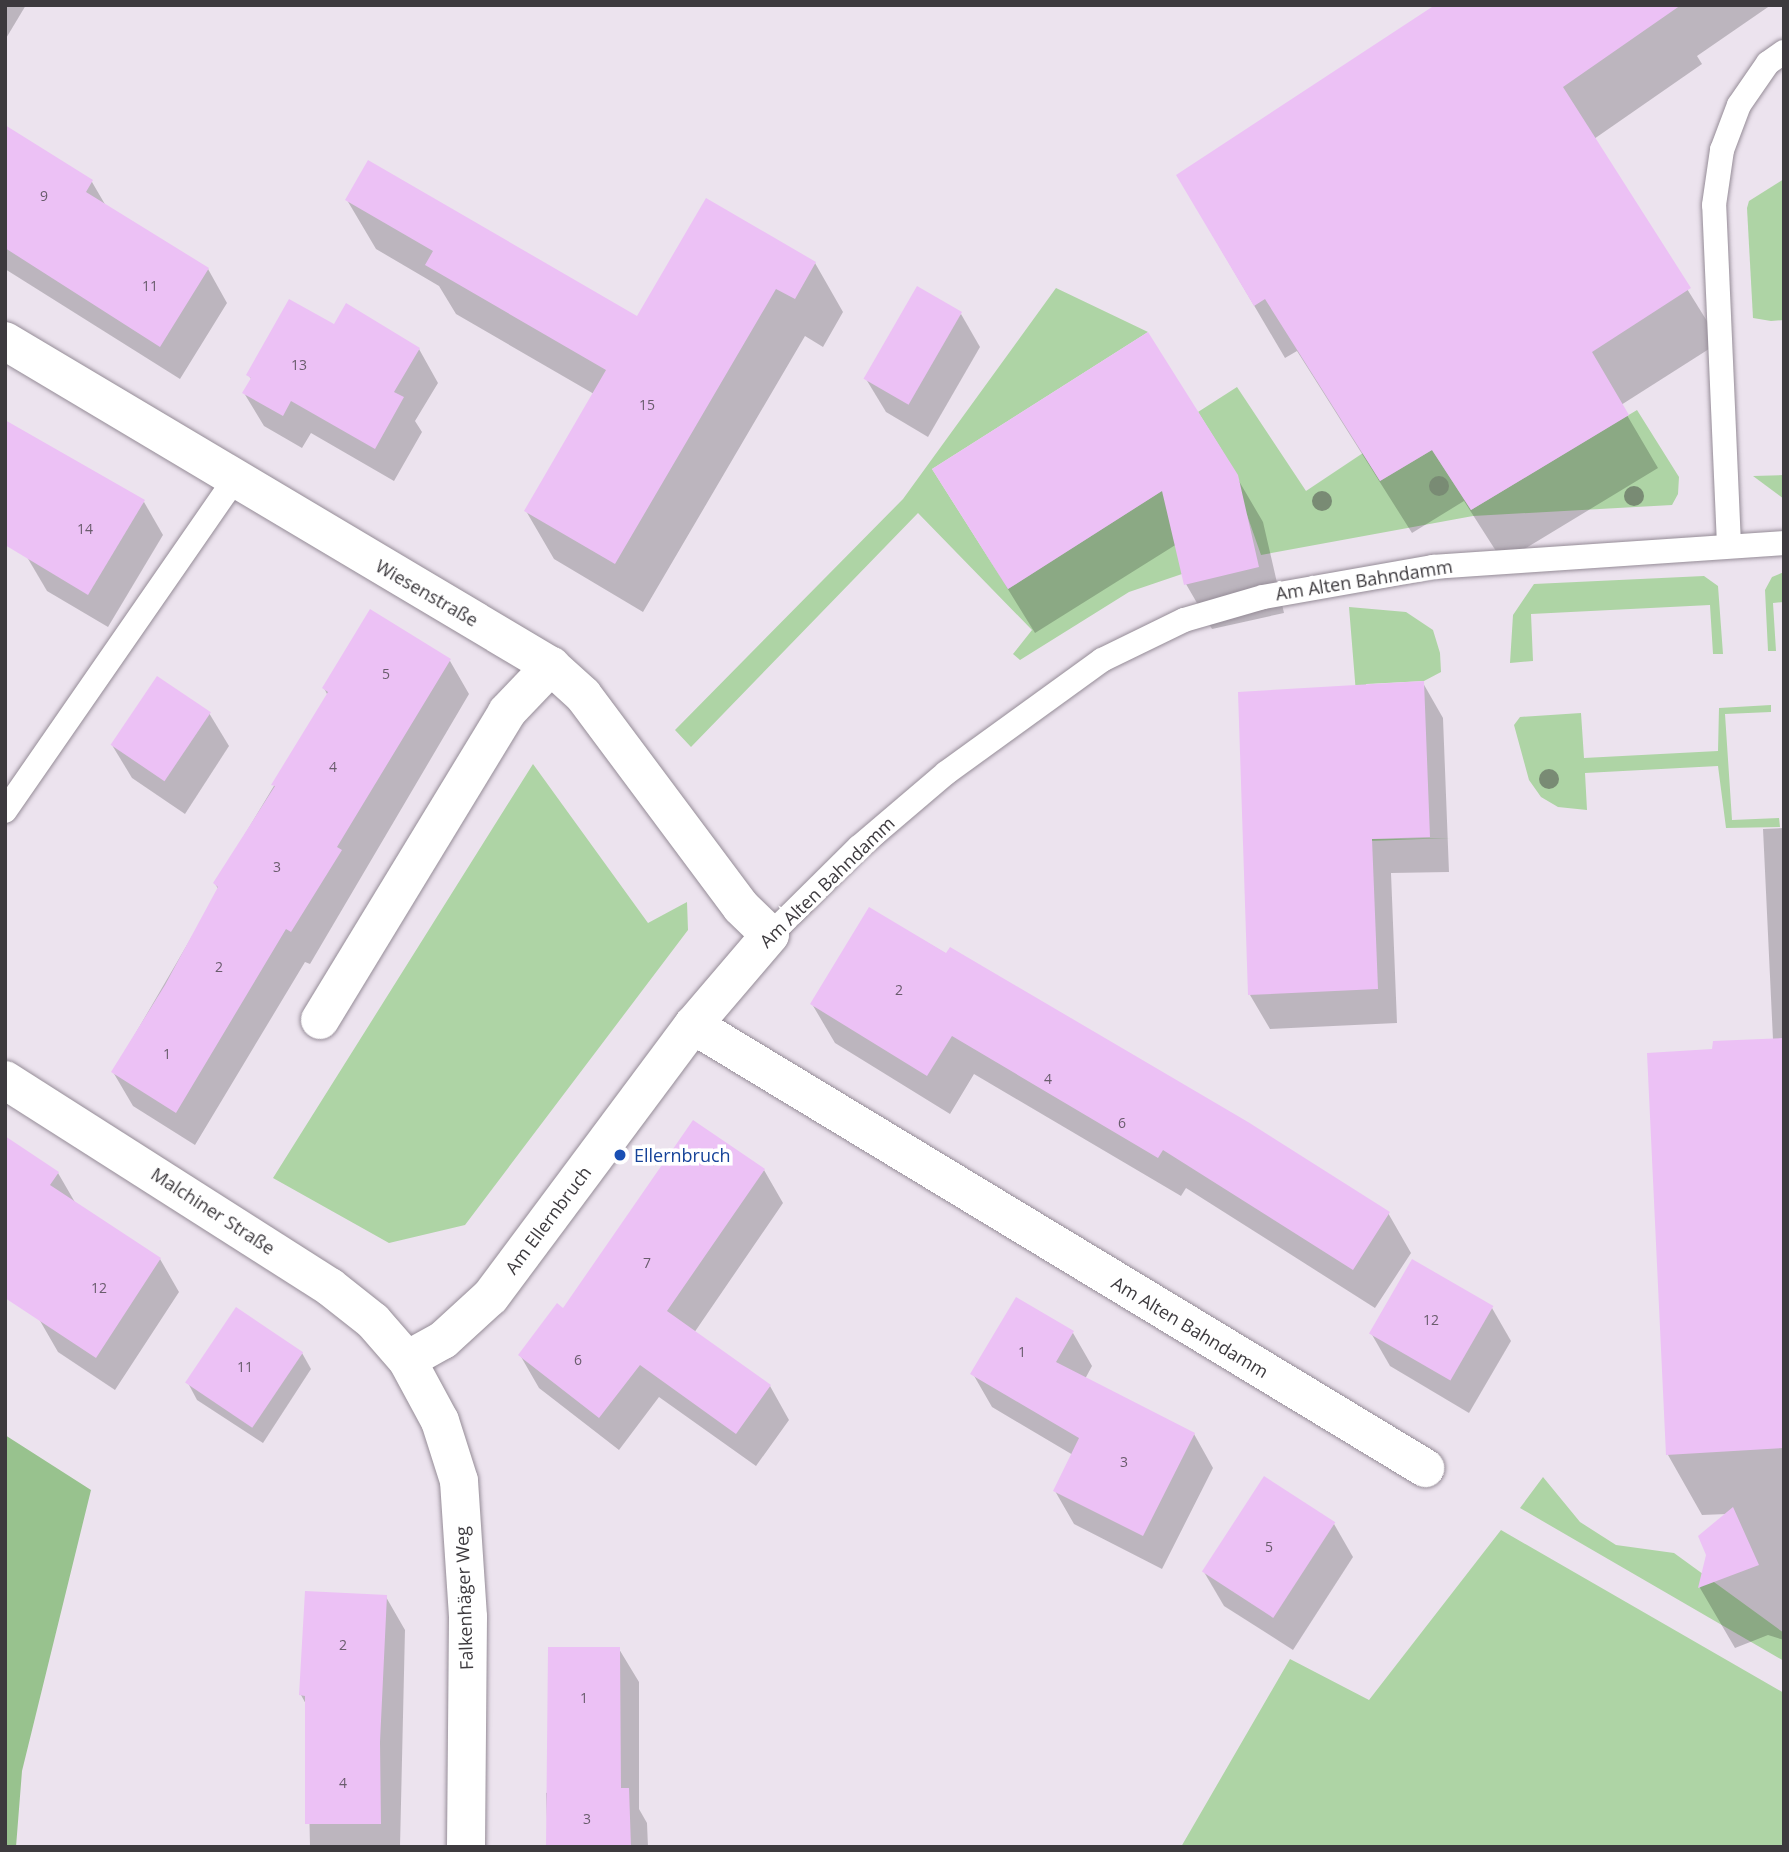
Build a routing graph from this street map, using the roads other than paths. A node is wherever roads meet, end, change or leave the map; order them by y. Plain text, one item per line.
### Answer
1 (1784, 52) edge
2 (5, 341) edge
3 (235, 479) junction
4 (1784, 543) edge
5 (1729, 545) junction
6 (551, 666) junction
7 (5, 811) edge
8 (770, 935) junction
9 (320, 1020) dead end
10 (694, 1025) junction
11 (5, 1080) edge
12 (407, 1360) junction
13 (1425, 1468) dead end
14 (466, 1847) edge

1 - 5 lane
2 - 3 street, Wiesenstraße
3 - 6 street, Wiesenstraße
3 - 7 lane
4 - 5 lane, Am Alten Bahndamm
5 - 8 lane, Am Alten Bahndamm
6 - 8 street, Wiesenstraße
6 - 9 street
8 - 10 street, Am Alten Bahndamm
10 - 12 street, Am Ellernbruch
10 - 13 street, Am Alten Bahndamm
11 - 12 street, Malchiner Straße
12 - 14 street, Falkenhäger Weg

